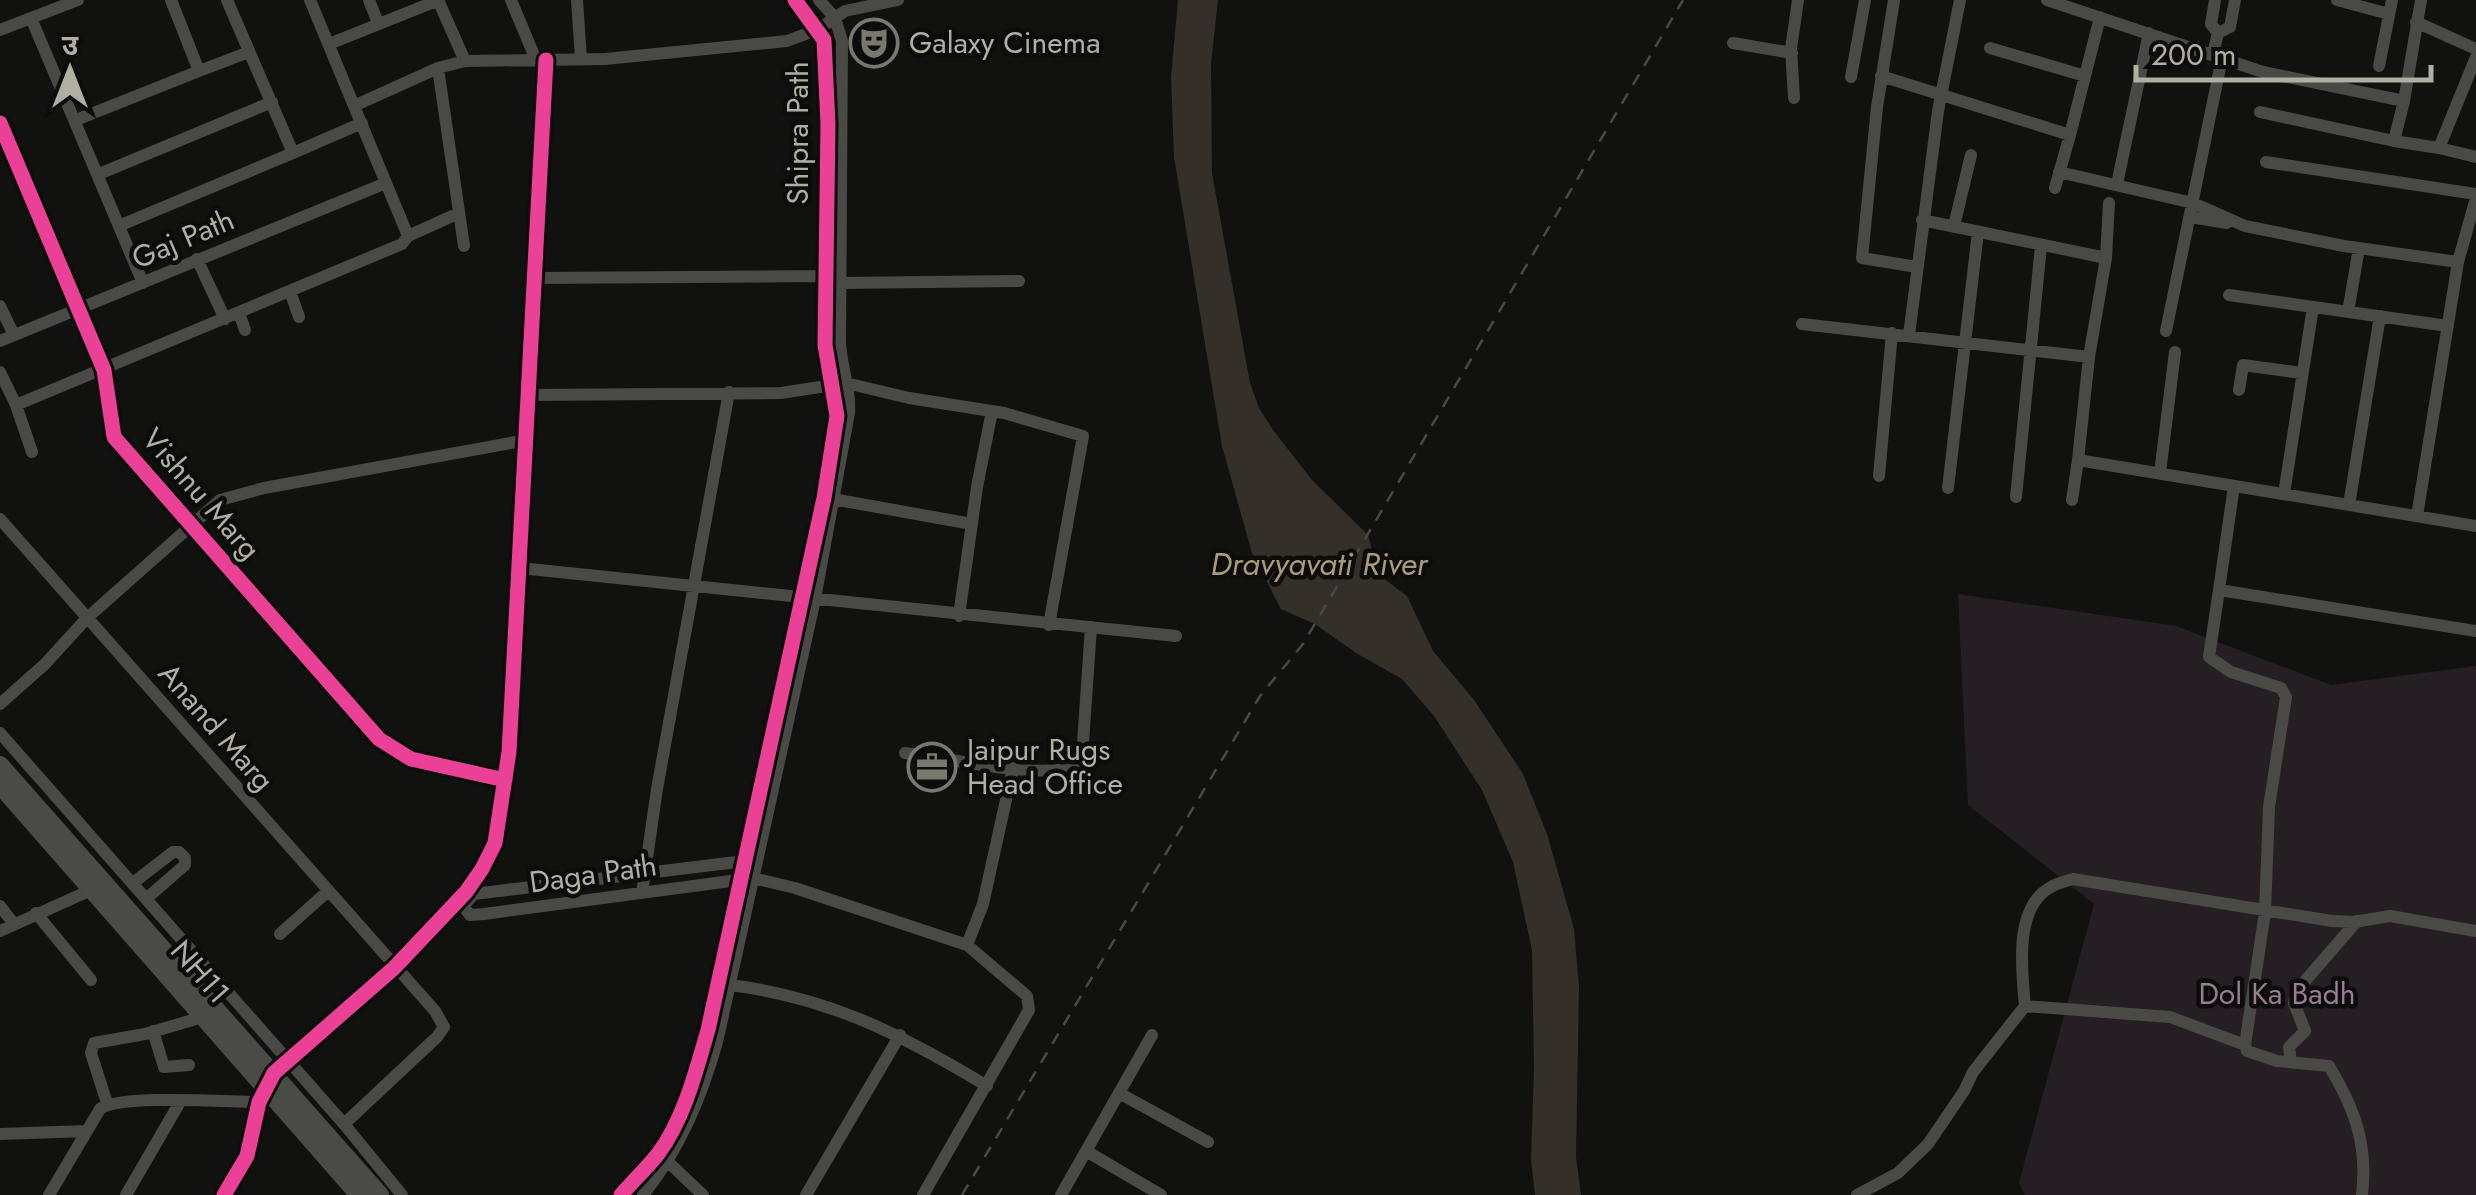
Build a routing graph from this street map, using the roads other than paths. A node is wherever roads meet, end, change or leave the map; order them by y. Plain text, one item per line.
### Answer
1 (78, 0) edge
2 (171, 0) edge
3 (227, 0) edge
4 (310, 0) edge
5 (369, 0) edge
6 (438, 0) edge
7 (511, 0) edge
8 (578, 0) edge
9 (795, 0) edge
10 (819, 0) edge
11 (898, 0) edge
12 (1798, 0) edge
13 (1865, 0) edge
14 (1894, 0) edge
15 (1960, 0) edge
16 (2047, 0) edge
17 (2215, 0) edge
18 (2235, 0) edge
19 (2420, 0) edge
20 (2346, 1) edge
21 (874, 2) edge
22 (2076, 4) edge
23 (2391, 7) edge
24 (2100, 17) junction
25 (31, 18) junction
26 (835, 18) junction
27 (2416, 22) junction
28 (378, 23) junction
29 (819, 28) junction
30 (0, 30) edge
31 (2150, 33) junction
32 (2218, 33) junction
33 (1733, 42) dead end
34 (329, 44) junction
35 (1990, 48) dead end
36 (2476, 48) edge
37 (249, 52) junction
38 (1792, 53) junction
39 (2217, 56) junction
40 (2476, 57) edge
41 (581, 59) junction
42 (541, 60) junction
43 (464, 61) junction
44 (2379, 66) dead end
45 (438, 68) junction
46 (199, 71) junction
47 (1881, 76) junction
48 (2085, 76) junction
49 (1850, 77) dead end
50 (1941, 95) junction
51 (1794, 98) dead end
52 (2404, 101) junction
53 (272, 102) junction
54 (356, 104) junction
55 (2260, 112) dead end
56 (76, 120) junction
57 (0, 124) edge
58 (362, 124) junction
59 (2070, 135) junction
60 (2394, 140) junction
61 (2440, 148) junction
62 (5, 150) edge
63 (293, 152) junction
64 (1971, 154) dead end
65 (2476, 158) edge
66 (2266, 162) dead end
67 (2059, 172) junction
68 (99, 174) junction
69 (386, 183) junction
70 (2116, 184) junction
71 (2055, 188) dead end
72 (2476, 196) edge
73 (2109, 202) dead end
74 (2192, 210) junction
75 (459, 213) junction
76 (1922, 220) junction
77 (121, 226) junction
78 (1954, 226) junction
79 (1978, 232) junction
80 (408, 236) junction
81 (464, 246) dead end
82 (2041, 246) junction
83 (2358, 248) junction
84 (2106, 258) junction
85 (197, 259) junction
86 (2458, 262) junction
87 (1917, 267) junction
88 (535, 278) junction
89 (824, 279) junction
90 (1019, 281) dead end
91 (144, 283) junction
92 (842, 283) junction
93 (290, 291) junction
94 (2229, 295) dead end
95 (0, 306) edge
96 (2313, 307) junction
97 (78, 310) junction
98 (2348, 312) junction
99 (239, 313) junction
100 (2380, 316) junction
101 (299, 317) dead end
102 (225, 319) junction
103 (1802, 324) dead end
104 (2448, 326) junction
105 (245, 330) dead end
106 (2166, 331) dead end
107 (1892, 333) junction
108 (1909, 335) junction
109 (14, 336) junction
110 (0, 341) edge
111 (1963, 342) junction
112 (2030, 350) junction
113 (2176, 352) dead end
114 (2089, 358) junction
115 (104, 370) junction
116 (0, 372) edge
117 (2302, 373) junction
118 (840, 383) junction
119 (2238, 390) dead end
120 (729, 392) junction
121 (530, 395) junction
122 (16, 405) junction
123 (992, 411) junction
124 (527, 440) junction
125 (32, 452) dead end
126 (2078, 460) junction
127 (2160, 474) junction
128 (1879, 476) dead end
129 (2234, 486) junction
130 (1948, 488) dead end
131 (2284, 494) junction
132 (2016, 497) dead end
133 (829, 498) junction
134 (2072, 500) dead end
135 (2349, 505) junction
136 (2417, 516) junction
137 (0, 519) edge
138 (190, 524) junction
139 (972, 524) junction
140 (2476, 526) edge
141 (520, 568) junction
142 (693, 586) junction
143 (2219, 590) junction
144 (808, 598) junction
145 (959, 616) junction
146 (88, 618) junction
147 (1048, 625) junction
148 (1091, 627) junction
149 (2476, 631) edge
150 (1176, 636) dead end
151 (0, 704) edge
152 (0, 733) edge
153 (905, 753) dead end
154 (0, 766) edge
155 (1013, 768) junction
156 (505, 780) junction
157 (0, 785) edge
158 (751, 860) junction
159 (644, 872) junction
160 (748, 878) junction
161 (134, 884) junction
162 (91, 890) junction
163 (326, 892) junction
164 (642, 893) junction
165 (147, 898) junction
166 (459, 905) junction
167 (0, 906) edge
168 (2265, 912) junction
169 (36, 913) junction
170 (2358, 921) junction
171 (14, 924) junction
172 (0, 931) edge
173 (2476, 931) edge
174 (280, 934) dead end
175 (967, 945) junction
176 (394, 968) junction
177 (91, 980) dead end
178 (724, 985) junction
179 (2026, 1006) junction
180 (203, 1017) junction
181 (153, 1032) junction
182 (900, 1035) junction
183 (1152, 1035) dead end
184 (2245, 1045) junction
185 (2291, 1062) junction
186 (189, 1065) dead end
187 (272, 1081) junction
188 (987, 1086) junction
189 (1119, 1094) junction
190 (180, 1102) junction
191 (107, 1103) junction
192 (344, 1124) junction
193 (86, 1131) junction
194 (1, 1136) edge
195 (1208, 1142) dead end
196 (1086, 1151) junction
197 (664, 1158) junction
198 (49, 1195) edge
199 (126, 1195) edge
200 (224, 1195) edge
201 (359, 1195) edge
202 (380, 1195) edge
203 (402, 1195) edge
204 (621, 1195) edge
205 (644, 1195) edge
206 (704, 1195) edge
207 (806, 1195) edge
208 (923, 1195) edge
209 (1061, 1195) edge
210 (1160, 1195) edge
211 (1857, 1195) edge
212 (2362, 1195) edge

1 - 25 street
2 - 46 street
3 - 37 street
4 - 34 street
5 - 28 street
6 - 28 street
6 - 43 street
7 - 42 street
8 - 41 street
9 - 29 street, Shipra Path
10 - 26 street
11 - 21 street
12 - 38 street
13 - 49 street
14 - 47 street
15 - 50 street
16 - 22 street
17 - 32 street
18 - 32 street
19 - 27 street
20 - 23 street
21 - 26 street
22 - 24 street
23 - 44 street
24 - 31 street
24 - 48 street
25 - 30 street
25 - 56 street
26 - 29 street
26 - 92 street
27 - 36 street
27 - 52 street
28 - 34 street
29 - 41 street
29 - 89 street, Shipra Path
31 - 39 street
31 - 70 street
32 - 39 street
33 - 38 street
34 - 54 street
35 - 48 street
37 - 46 street
37 - 53 street
38 - 51 street
39 - 52 street
39 - 74 street
40 - 61 street
41 - 42 street
42 - 43 street
42 - 88 street
43 - 45 street
45 - 54 street
45 - 75 street
46 - 56 street
47 - 50 street
47 - 87 street
48 - 59 street
50 - 59 street
50 - 76 street
52 - 60 street
53 - 63 street
53 - 68 street
54 - 58 street
55 - 60 street
56 - 68 street
57 - 62 street, Vishnu Marg
58 - 63 street
58 - 69 street
59 - 67 street
60 - 61 street
61 - 65 street
62 - 97 street, Vishnu Marg
63 - 77 street
64 - 78 street
66 - 72 street
67 - 70 street
67 - 71 street
68 - 77 street
69 - 80 street
69 - 85 street, Gaj Path
70 - 74 street
72 - 86 street
73 - 84 street
74 - 83 street
74 - 106 street
75 - 80 street
75 - 81 street
76 - 78 street
76 - 87 street
77 - 91 street
78 - 79 street
79 - 82 street
79 - 111 street
80 - 93 street
82 - 84 street
82 - 112 street
83 - 86 street
83 - 98 street
84 - 114 street
85 - 91 street, Gaj Path
85 - 102 street
86 - 104 street
87 - 108 street
88 - 89 street
88 - 121 street
89 - 92 street
89 - 118 street, Shipra Path
90 - 92 street
91 - 97 street, Gaj Path
92 - 118 street
93 - 99 street
93 - 101 street
94 - 96 street
95 - 109 street
96 - 98 street
96 - 117 street
97 - 109 street, Gaj Path
97 - 115 street, Vishnu Marg
98 - 100 street
99 - 102 street
99 - 105 street
100 - 104 street
100 - 135 street
102 - 115 street
103 - 107 street
104 - 136 street
107 - 108 street
107 - 128 street
108 - 111 street
109 - 110 street, Gaj Path
111 - 112 street
111 - 130 street
112 - 114 street
112 - 132 street
113 - 127 street
114 - 126 street
115 - 122 street
115 - 138 street, Vishnu Marg
116 - 122 street
117 - 119 street
117 - 131 street
118 - 120 street
118 - 123 street
118 - 133 street
120 - 121 street
120 - 142 street
121 - 124 street
122 - 125 street
123 - 139 street
123 - 147 street
124 - 138 street
124 - 141 street
126 - 127 street
126 - 134 street
127 - 129 street
129 - 131 street
129 - 143 street
131 - 135 street
133 - 139 street
133 - 144 street
135 - 136 street
136 - 140 street
137 - 146 street, Anand Marg
138 - 146 street
138 - 156 street, Vishnu Marg
139 - 145 street
141 - 142 street
141 - 156 street
142 - 144 street
142 - 159 street
143 - 149 street
143 - 168 street
144 - 145 street
144 - 158 street
145 - 147 street
146 - 151 street
146 - 163 street, Anand Marg
147 - 148 street
148 - 150 street
148 - 155 street
152 - 161 street
153 - 155 street
154 - 187 highway
155 - 175 street
156 - 166 street
157 - 162 highway, NH11
158 - 159 street
158 - 160 street
159 - 164 street
159 - 166 street
160 - 164 street, Daga Path
160 - 175 street
160 - 178 street
161 - 165 street
161 - 165 street
162 - 169 street
162 - 180 highway, NH11
163 - 174 street
163 - 176 street, Anand Marg
164 - 166 street, Daga Path
165 - 187 street
166 - 176 street
167 - 171 street
168 - 170 street
168 - 179 street
168 - 184 street
169 - 171 street
169 - 177 street
170 - 173 street
170 - 185 street
171 - 172 street
175 - 188 street
176 - 187 street
176 - 192 street, Anand Marg
178 - 182 street
178 - 197 street
179 - 184 street
179 - 211 street
180 - 181 street
180 - 187 highway, NH11
181 - 186 street
181 - 191 street
182 - 188 street
182 - 207 street
183 - 189 street
184 - 185 street
185 - 212 street
187 - 190 street
187 - 192 street
187 - 200 street
187 - 201 highway, NH11
187 - 202 highway
188 - 208 street
189 - 195 street
189 - 196 street
190 - 191 street
190 - 199 street
191 - 193 street
192 - 203 street
193 - 194 street
193 - 198 street
196 - 209 street
196 - 210 street
197 - 204 street
197 - 205 street
197 - 206 street

